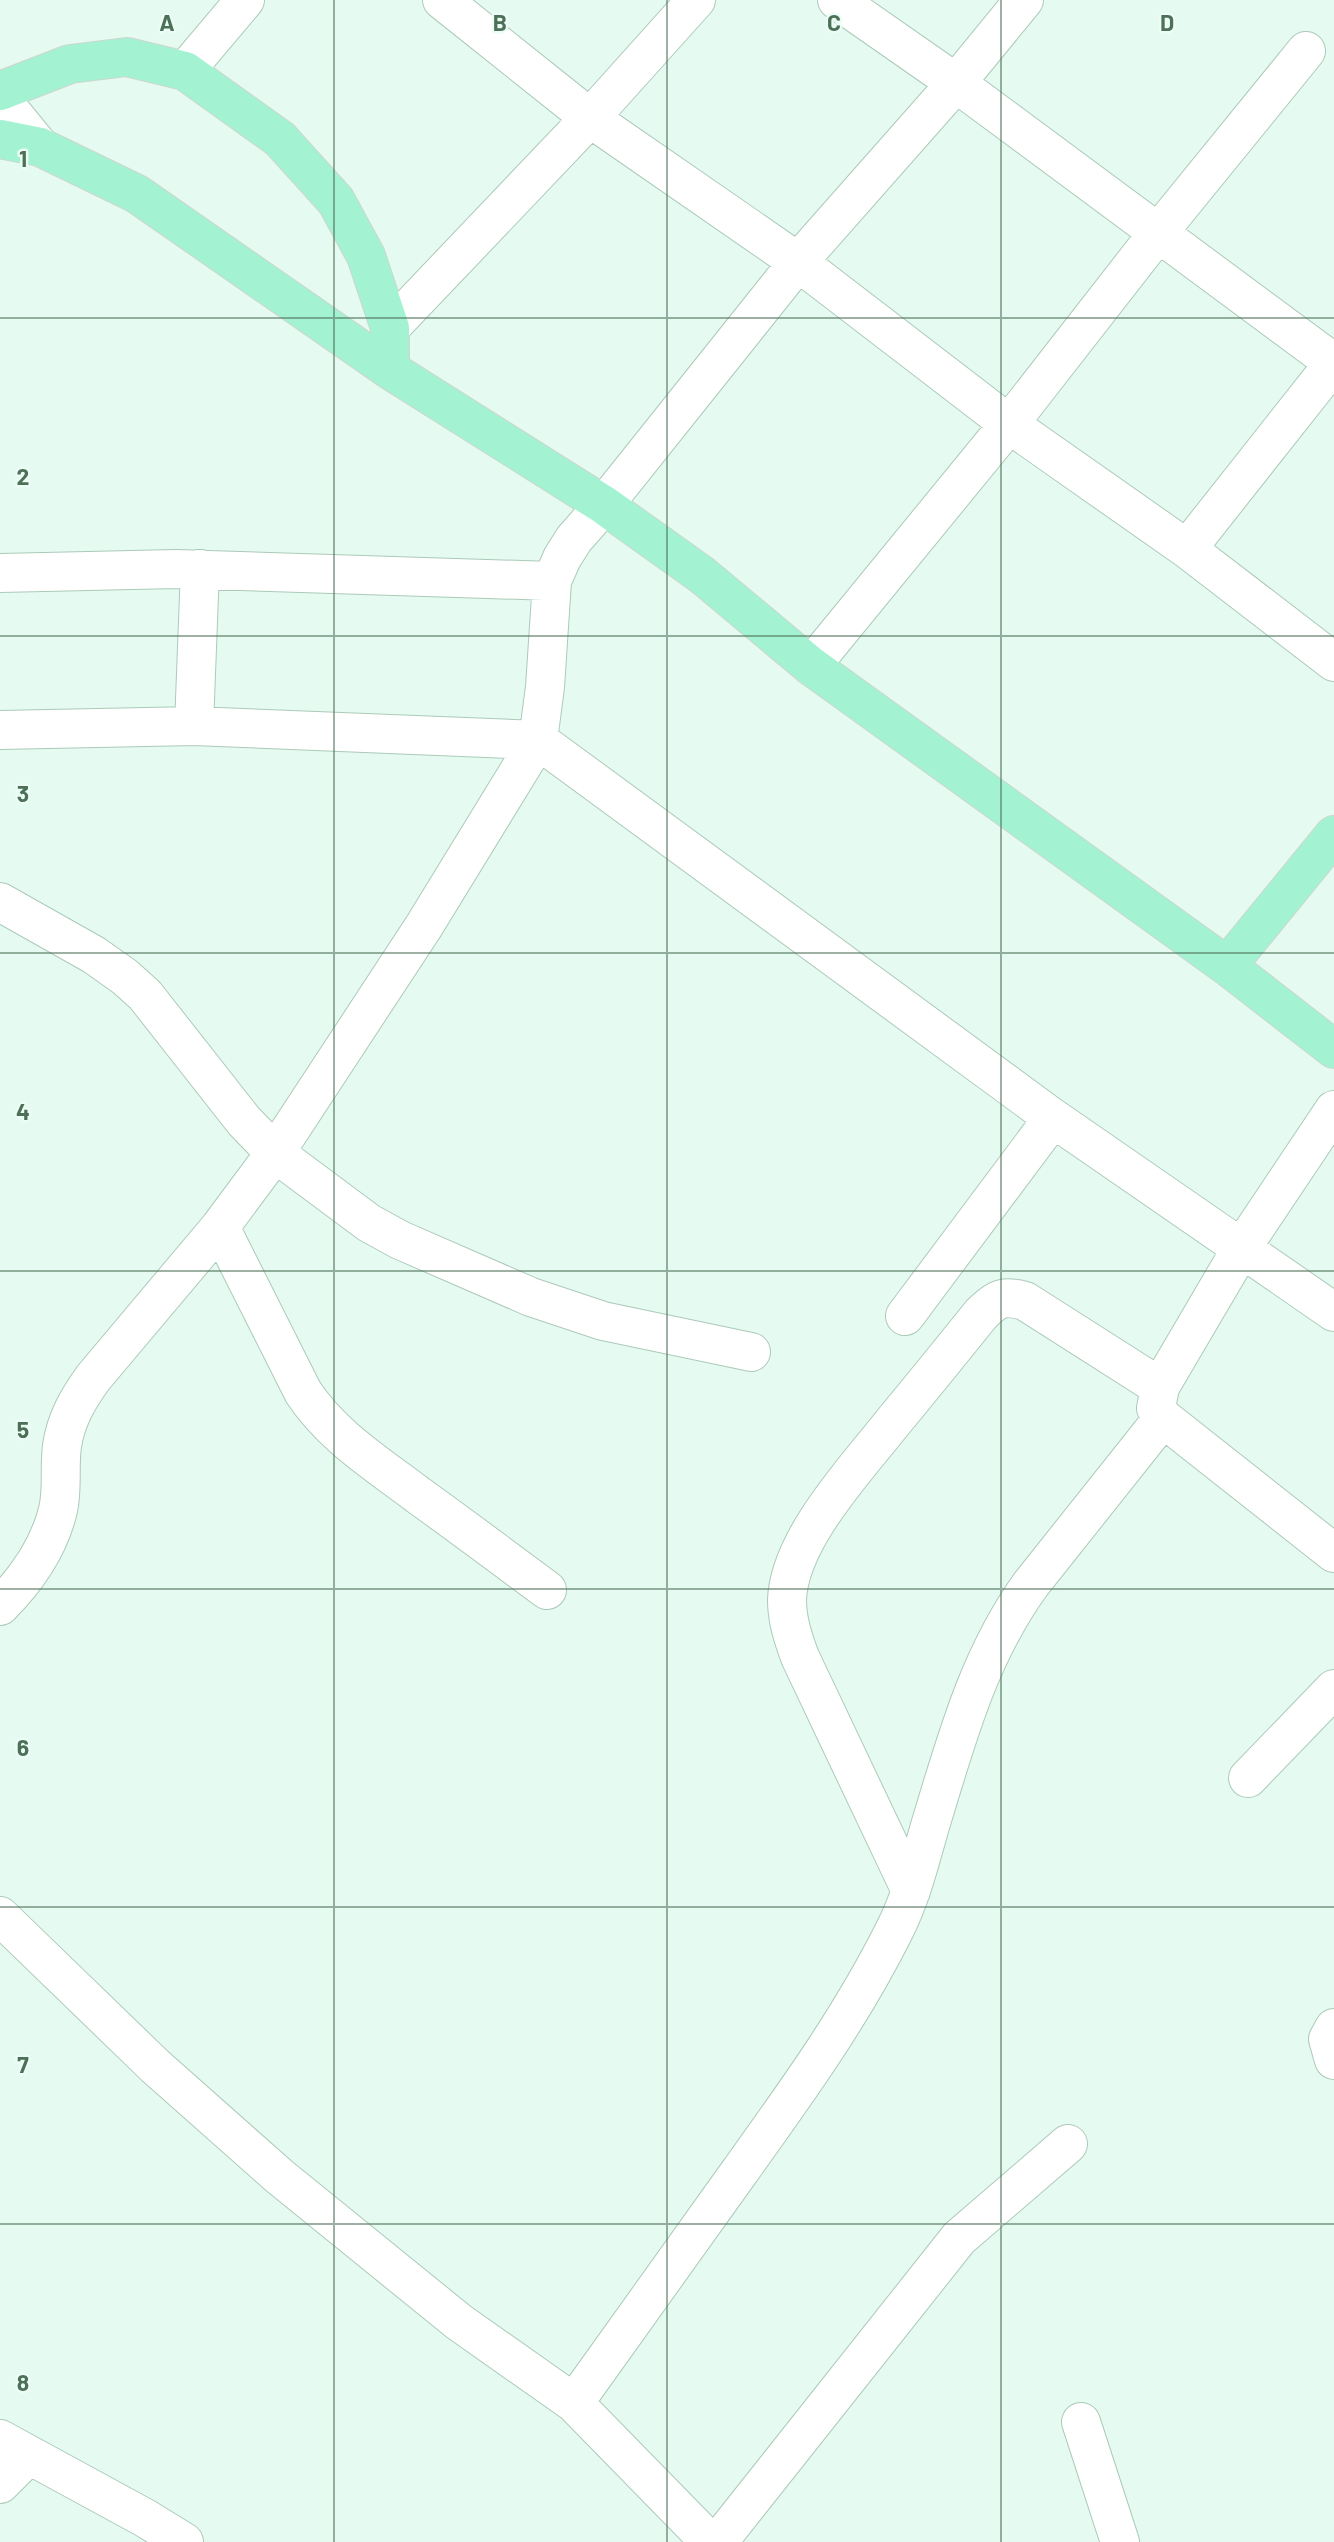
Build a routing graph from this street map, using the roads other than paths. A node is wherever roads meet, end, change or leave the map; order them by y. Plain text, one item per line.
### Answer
1 (245, 0) edge
2 (442, 0) edge
3 (696, 0) edge
4 (837, 0) edge
5 (1024, 0) edge
6 (1306, 51) dead end
7 (185, 71) junction
8 (956, 83) junction
9 (0, 91) edge
10 (0, 98) edge
11 (590, 118) junction
12 (0, 139) edge
13 (40, 147) junction
14 (1158, 233) junction
15 (798, 261) junction
16 (390, 328) junction
17 (390, 370) junction
18 (1009, 424) junction
19 (604, 505) junction
20 (1187, 550) junction
21 (200, 569) junction
22 (0, 573) edge
23 (552, 581) junction
24 (1334, 662) edge
25 (811, 666) junction
26 (194, 726) junction
27 (0, 730) edge
28 (538, 740) junction
29 (1334, 835) edge
30 (0, 902) edge
31 (1227, 966) junction
32 (1334, 1049) edge
33 (1334, 1110) edge
34 (1053, 1118) junction
35 (275, 1153) junction
36 (220, 1227) junction
37 (1241, 1249) junction
38 (1334, 1312) edge
39 (905, 1316) dead end
40 (751, 1352) dead end
41 (1161, 1402) junction
42 (1334, 1553) edge
43 (547, 1590) dead end
44 (0, 1606) edge
45 (1334, 1689) edge
46 (1248, 1778) dead end
47 (911, 1891) junction
48 (0, 1916) edge
49 (1334, 2028) edge
50 (1334, 2060) edge
51 (1068, 2144) dead end
52 (574, 2403) junction
53 (1081, 2422) dead end
54 (14, 2447) edge
55 (0, 2484) edge
56 (184, 2542) edge
57 (710, 2542) edge
58 (718, 2542) edge
59 (1120, 2542) edge

1 - 7 street
2 - 11 street
3 - 11 street
4 - 8 street
5 - 8 street
6 - 14 street
7 - 9 main road
7 - 16 main road
8 - 14 street
8 - 15 street
10 - 13 street
11 - 15 street
11 - 16 street
12 - 13 main road
13 - 17 main road
14 - 18 street
14 - 20 street
15 - 18 street
15 - 19 street
16 - 17 main road
17 - 19 main road
18 - 20 street
18 - 25 street
19 - 23 street
19 - 25 main road
20 - 24 street
21 - 22 street
21 - 23 street
21 - 26 street
23 - 28 street
25 - 31 main road
26 - 27 street
26 - 28 street
28 - 34 street
28 - 35 street
29 - 31 main road
30 - 35 street
31 - 32 main road
33 - 37 street
34 - 37 street
34 - 39 street
35 - 36 street
35 - 40 street
36 - 43 street
36 - 44 street
37 - 38 street
37 - 41 street
41 - 42 street
41 - 47 street
41 - 47 street
45 - 46 street
47 - 52 street
48 - 52 street
49 - 50 street
51 - 58 street
52 - 57 street
53 - 59 street
54 - 55 street
54 - 56 street

